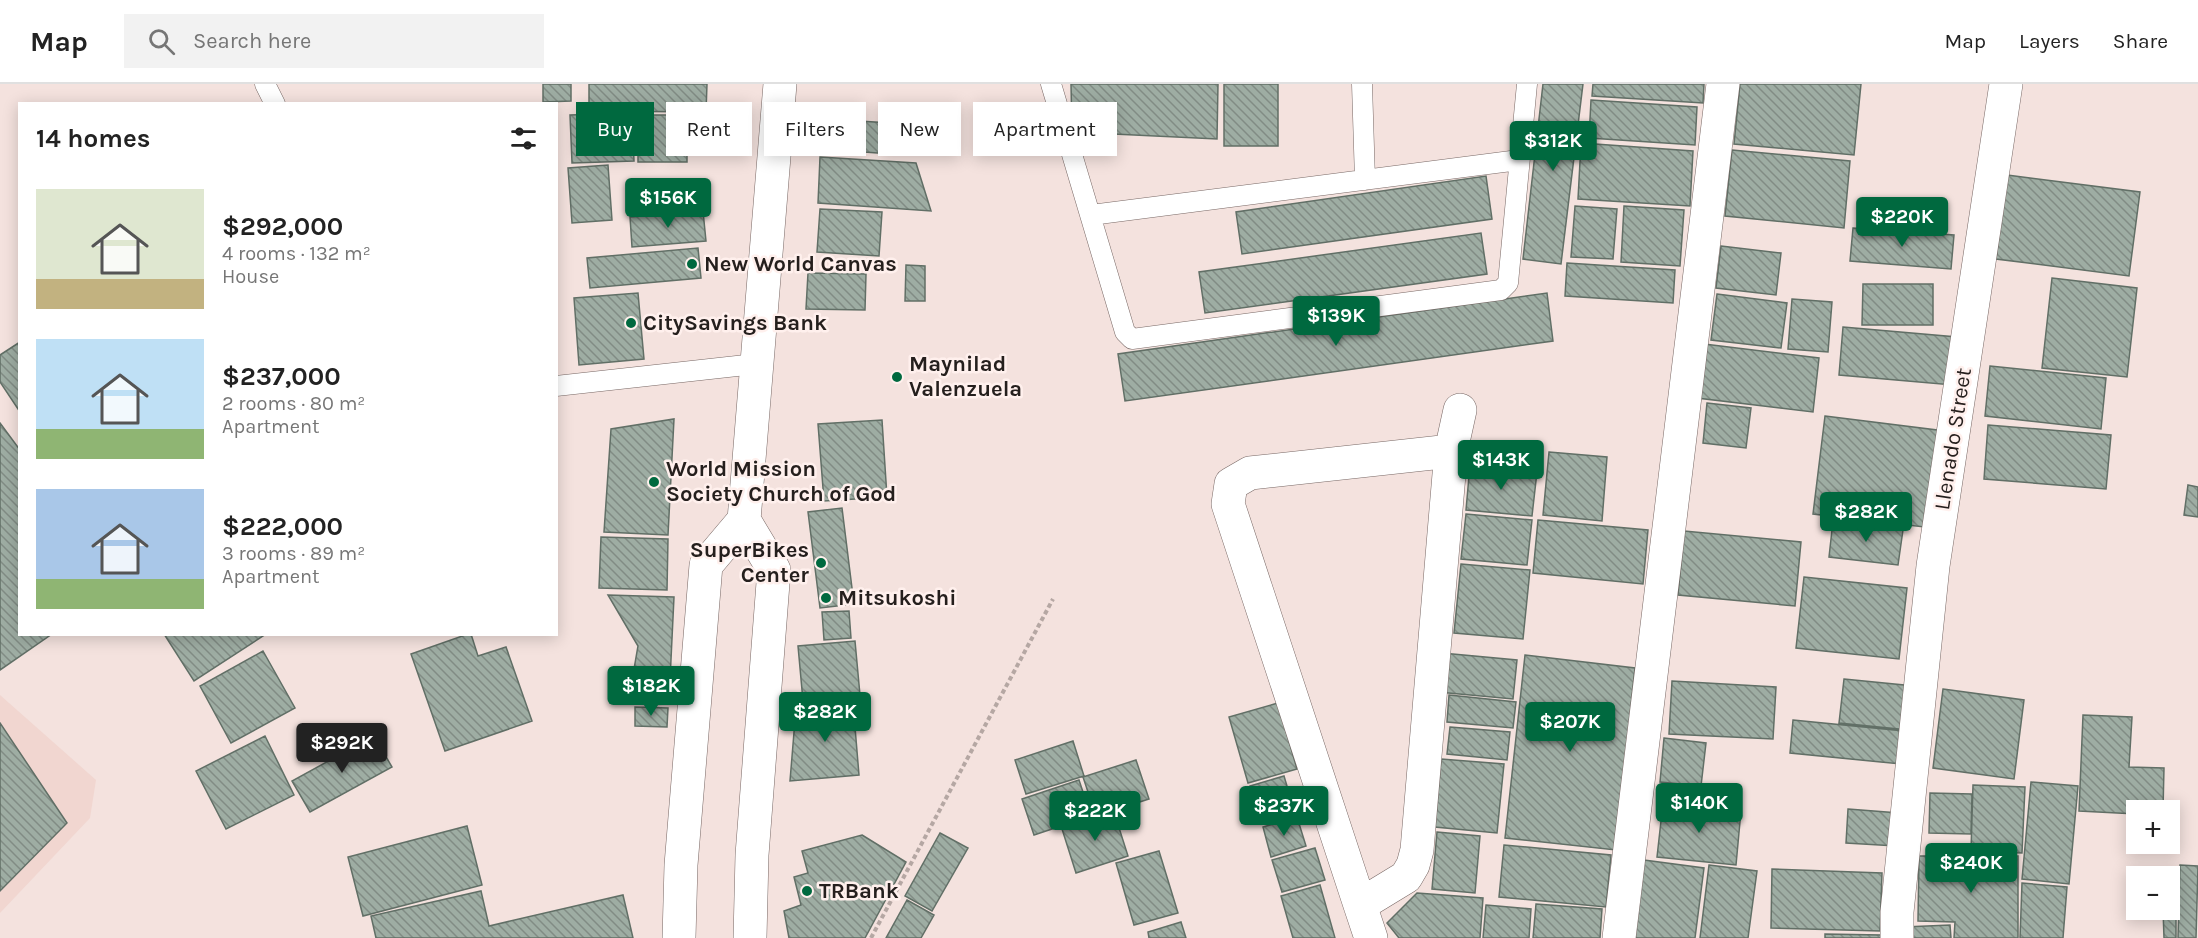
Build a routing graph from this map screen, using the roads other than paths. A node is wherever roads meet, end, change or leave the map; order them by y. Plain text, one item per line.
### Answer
1 (265, 84) edge
2 (780, 84) edge
3 (1051, 84) edge
4 (1362, 84) edge
5 (1527, 84) edge
6 (1723, 84) edge
7 (2006, 84) edge
8 (274, 102) edge
9 (1519, 160) junction
10 (1365, 180) junction
11 (1091, 215) junction
12 (755, 364) junction
13 (558, 386) edge
14 (1460, 410) dead end
15 (1451, 451) junction
16 (744, 520) junction
17 (1359, 904) junction
18 (679, 938) edge
19 (750, 938) edge
20 (1371, 938) edge
21 (1619, 938) edge
22 (1897, 938) edge

1 - 8 lane
2 - 12 main road
3 - 11 lane
4 - 10 lane
5 - 9 lane
6 - 21 main road
7 - 22 main road, Llenado Street
9 - 10 lane
9 - 11 lane
10 - 11 lane
12 - 13 lane
12 - 16 main road
14 - 15 main road
15 - 17 main road
15 - 17 main road
16 - 18 main road
16 - 19 main road
17 - 20 main road

